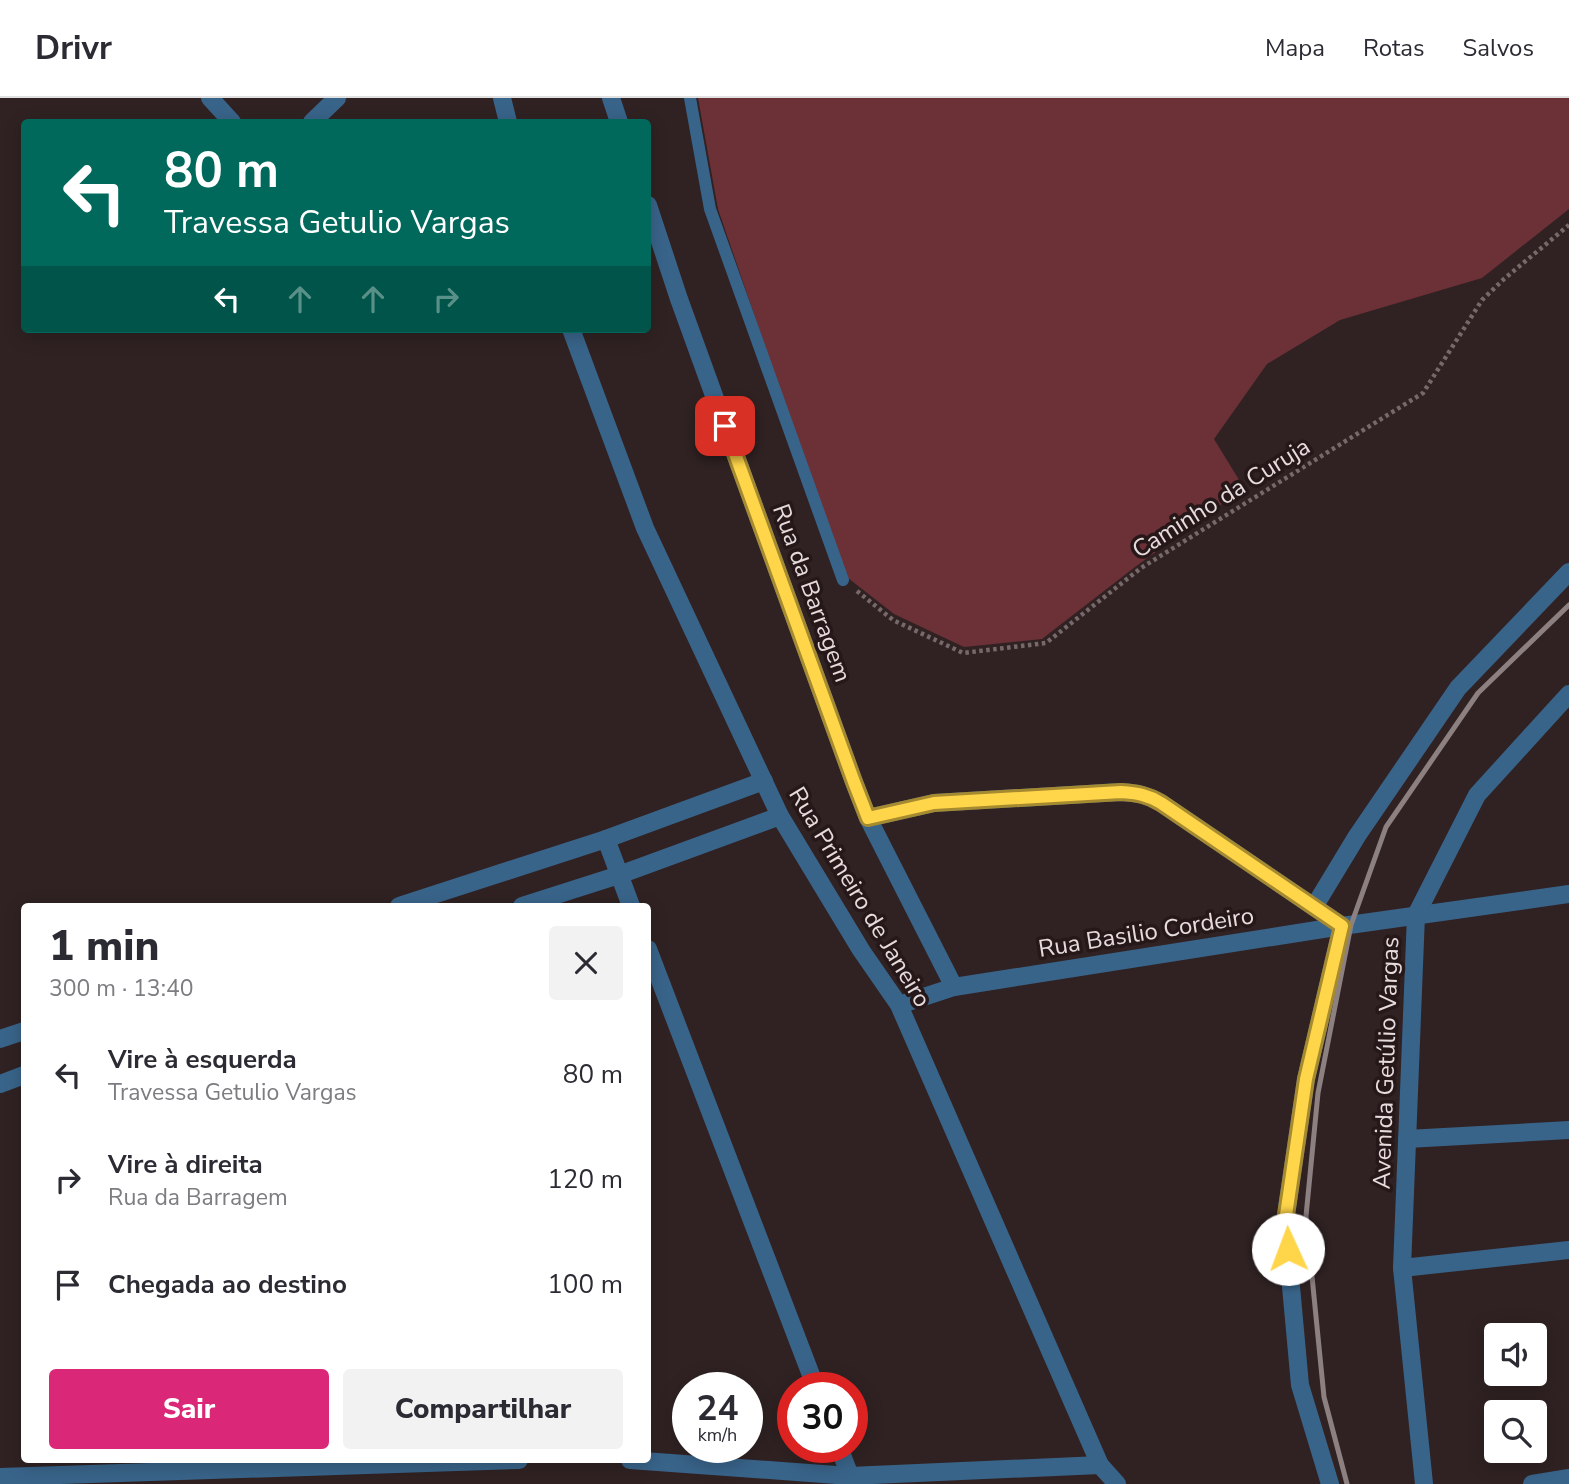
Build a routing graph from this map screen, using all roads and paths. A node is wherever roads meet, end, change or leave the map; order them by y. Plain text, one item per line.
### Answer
1 (337, 98) edge
2 (502, 98) edge
3 (611, 98) edge
4 (690, 98) edge
5 (218, 100) edge
6 (231, 119) edge
7 (315, 119) edge
8 (507, 119) edge
9 (618, 119) edge
10 (651, 214) edge
11 (1569, 225) edge
12 (572, 333) edge
13 (1569, 572) edge
14 (843, 580) joint
15 (1569, 694) edge
16 (764, 781) junction
17 (780, 816) junction
18 (868, 818) junction
19 (606, 839) junction
20 (619, 875) junction
21 (1569, 894) edge
22 (408, 903) edge
23 (531, 903) edge
24 (630, 903) edge
25 (1314, 907) junction
26 (1416, 915) junction
27 (1342, 926) junction
28 (651, 957) edge
29 (954, 986) junction
30 (899, 1004) junction
31 (21, 1032) edge
32 (0, 1039) edge
33 (21, 1076) edge
34 (0, 1084) edge
35 (1569, 1130) edge
36 (1407, 1139) junction
37 (1569, 1250) edge
38 (1402, 1268) junction
39 (810, 1372) edge
40 (651, 1462) edge
41 (311, 1463) edge
42 (845, 1463) edge
43 (1100, 1465) junction
44 (98, 1466) edge
45 (850, 1476) junction
46 (0, 1477) edge
47 (1569, 1478) edge
48 (1117, 1484) edge
49 (1330, 1484) edge
50 (1423, 1484) edge
51 (1532, 1484) edge

1 - 7 street
2 - 8 street
3 - 9 street
4 - 14 lane, Rua da Barragem
5 - 6 street
10 - 18 street, Rua da Barragem
11 - 14 path, Caminho da Curuja
12 - 16 street, Rua Primeiro de Janeiro
13 - 25 street
15 - 26 street, Avenida Getúlio Vargas
16 - 17 street, Rua Primeiro de Janeiro
16 - 19 street
17 - 20 street
17 - 30 street, Rua Primeiro de Janeiro
18 - 25 street, Avenida Getúlio Vargas
18 - 29 street, Rua da Barragem
19 - 20 street
19 - 22 street
20 - 23 street
20 - 24 street
21 - 26 street, Rua Basilio Cordeiro
25 - 27 street, Avenida Getúlio Vargas
26 - 27 street, Rua Basilio Cordeiro
26 - 36 street, Avenida Getúlio Vargas
27 - 29 street, Rua Basilio Cordeiro
27 - 49 street
28 - 39 street
29 - 30 street, Rua Basilio Cordeiro
30 - 43 street, Rua Primeiro de Janeiro
31 - 32 street
33 - 34 street
35 - 36 street
36 - 38 street, Avenida Getúlio Vargas
37 - 38 street
38 - 50 street, Avenida Getúlio Vargas
40 - 45 street
41 - 44 street
42 - 45 street
43 - 45 street
43 - 48 street, Rua Primeiro de Janeiro
44 - 46 street
47 - 51 street

